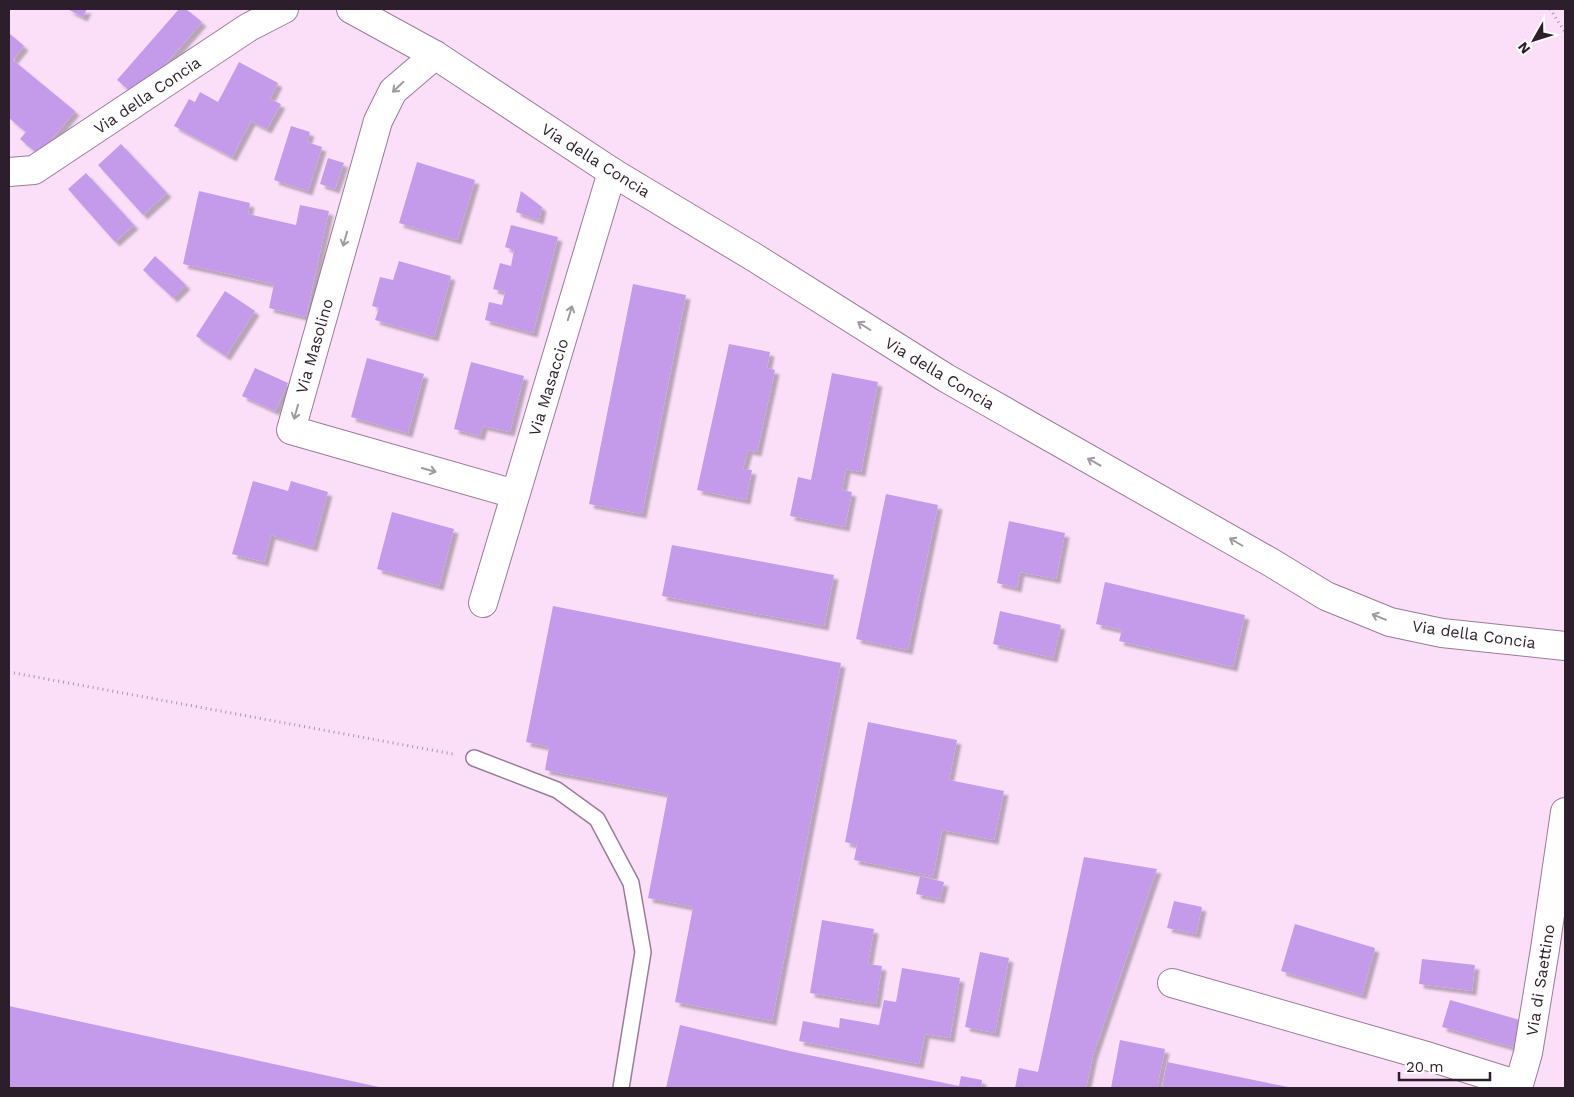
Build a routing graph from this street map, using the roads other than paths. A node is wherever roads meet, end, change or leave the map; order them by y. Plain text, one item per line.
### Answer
1 (284, 9) edge
2 (352, 9) edge
3 (435, 55) junction
4 (9, 172) edge
5 (612, 172) junction
6 (516, 494) junction
7 (483, 602) dead end
8 (1565, 646) edge
9 (474, 758) road end
10 (1565, 812) edge
11 (1172, 983) dead end
12 (1518, 1087) edge
13 (621, 1088) edge

1 - 4 street, Via della Concia
2 - 3 street, Via della Concia
3 - 5 street, Via della Concia
3 -> 6 street, Via Masolino
6 -> 5 street, Via Masaccio
8 -> 5 street, Via della Concia
6 - 7 street, Via Masaccio
9 - 13 lane
10 - 12 street, Via di Saettino
11 - 12 street

